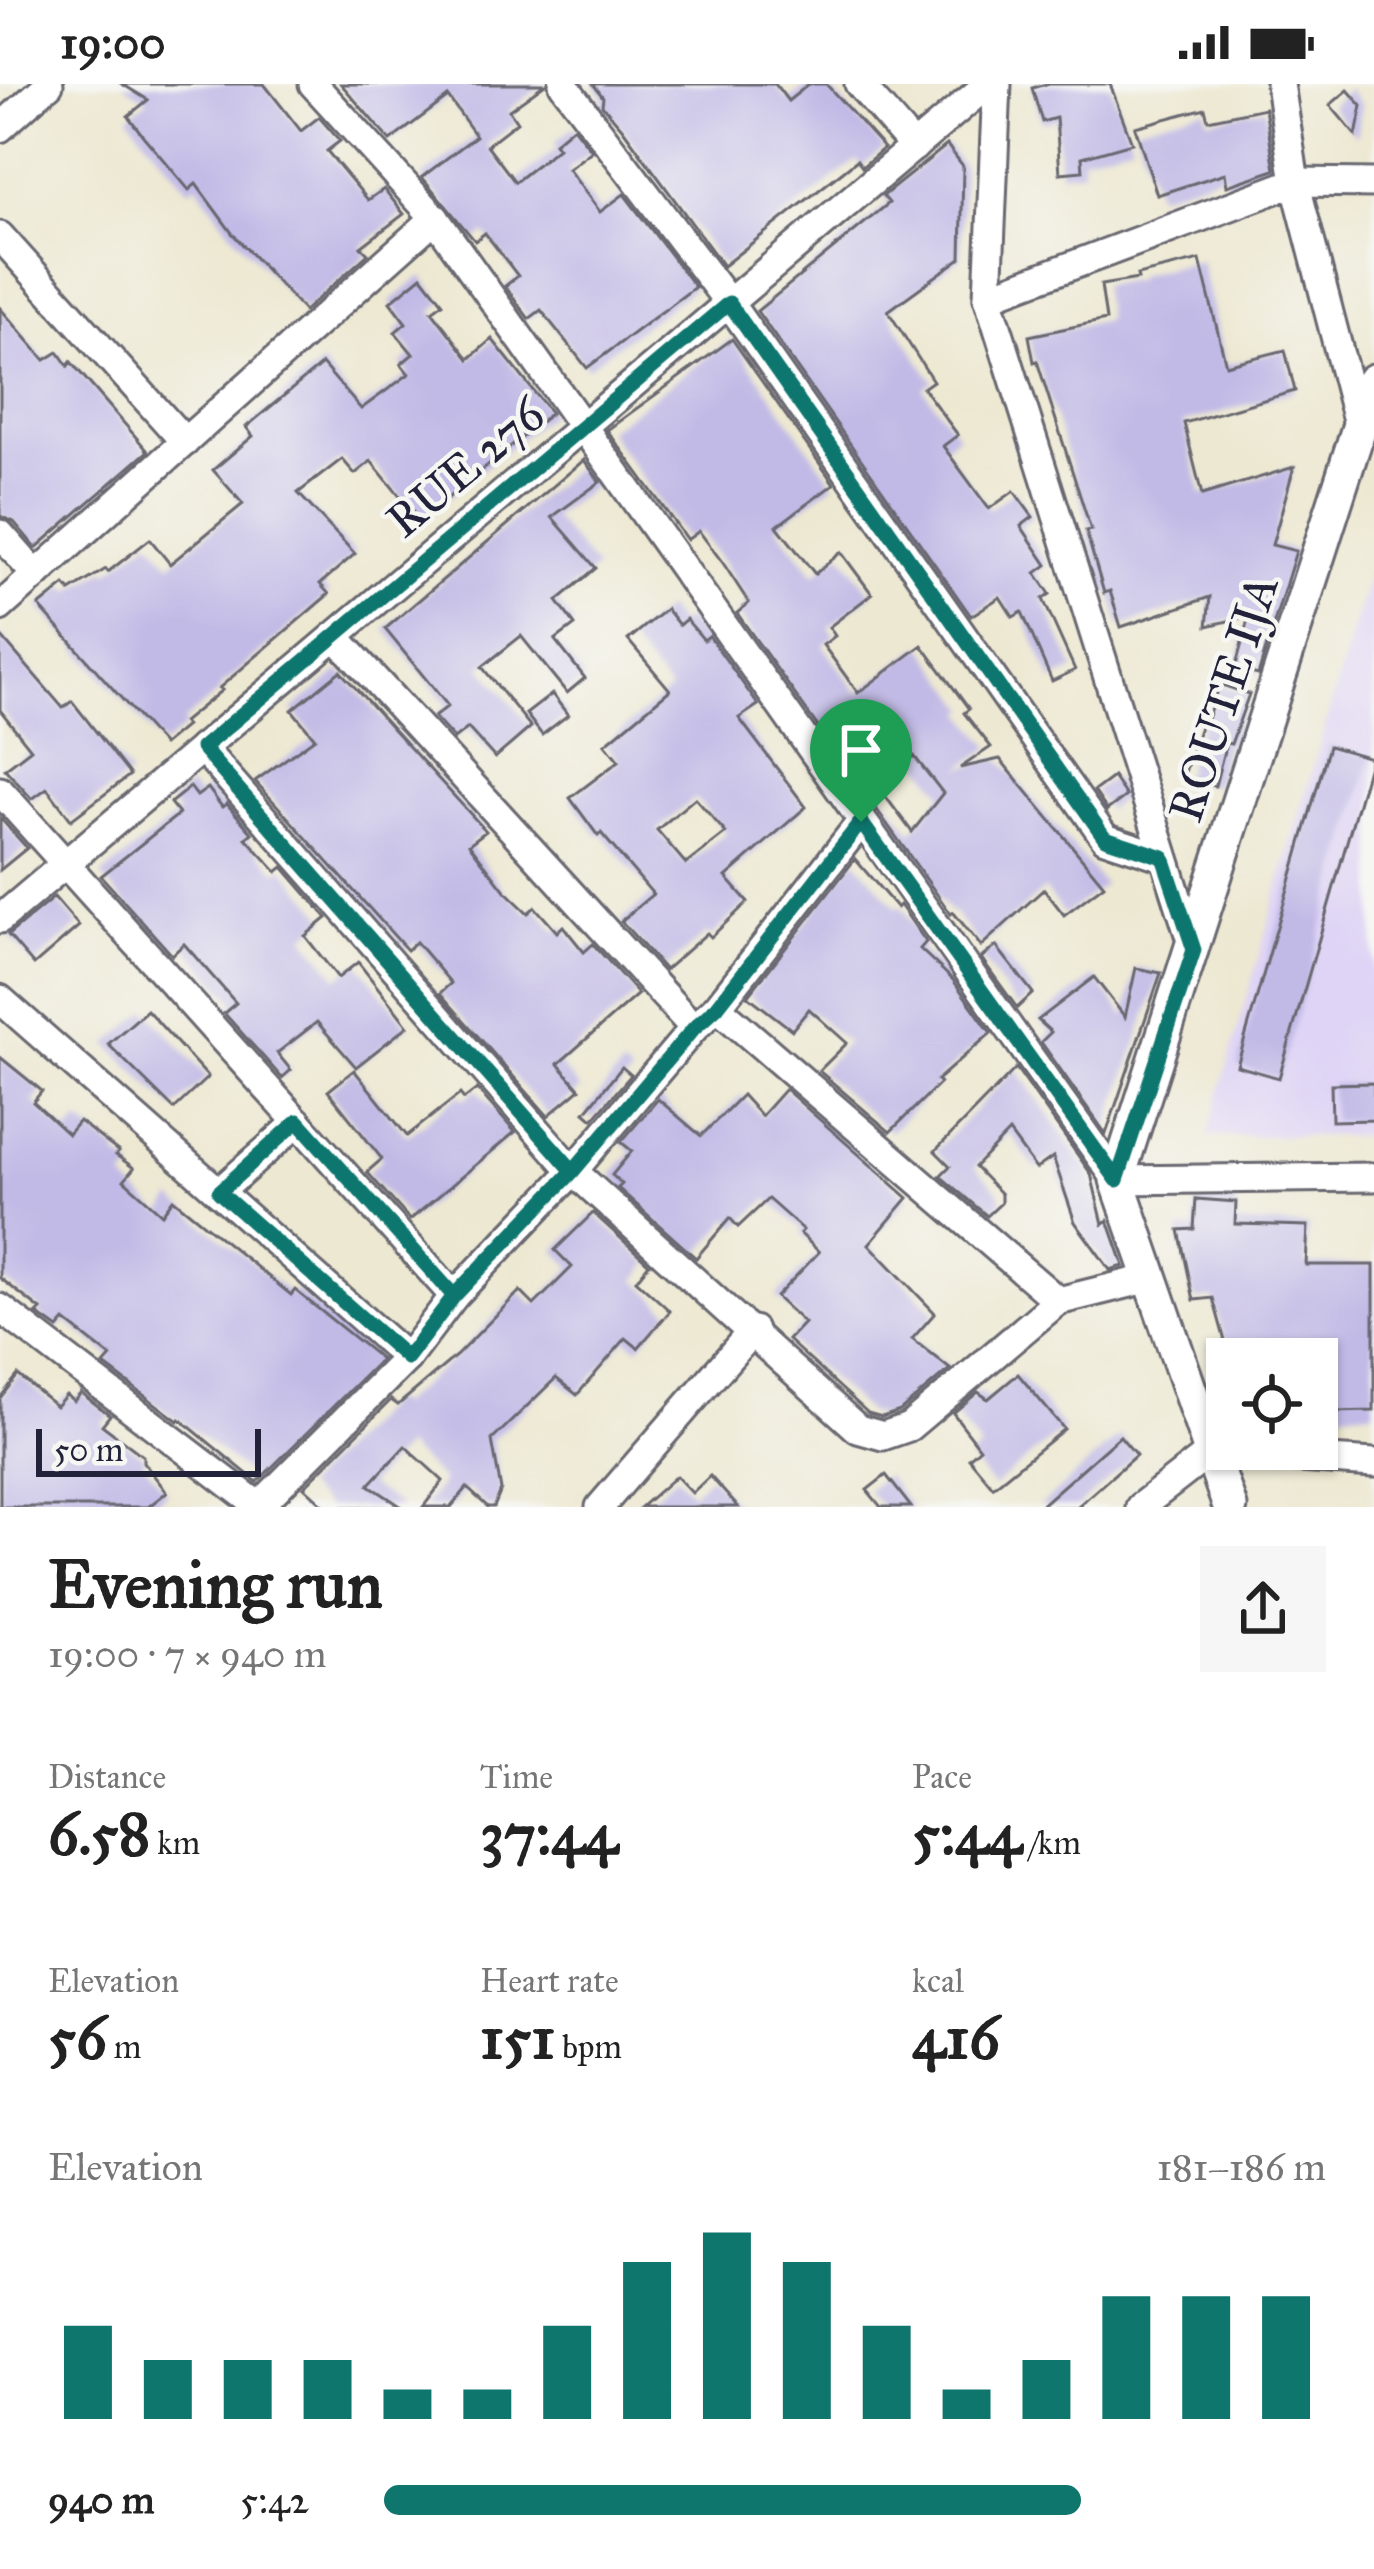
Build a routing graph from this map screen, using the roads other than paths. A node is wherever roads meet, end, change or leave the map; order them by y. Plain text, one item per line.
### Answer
1 (49, 84) edge
2 (313, 84) edge
3 (563, 84) edge
4 (859, 84) edge
5 (993, 84) edge
6 (1280, 84) edge
7 (0, 128) edge
8 (914, 147) junction
9 (1294, 182) junction
10 (1374, 183) edge
11 (435, 218) junction
12 (0, 236) edge
13 (988, 297) junction
14 (729, 303) junction
15 (1374, 381) edge
16 (581, 428) junction
17 (1359, 428) junction
18 (185, 442) junction
19 (0, 534) edge
20 (36, 574) junction
21 (0, 607) edge
22 (335, 636) junction
23 (202, 748) junction
24 (0, 791) edge
25 (861, 822) junction
26 (1163, 857) junction
27 (65, 864) junction
28 (0, 919) edge
29 (1194, 950) junction
30 (0, 999) edge
31 (717, 1007) junction
32 (694, 1028) junction
33 (298, 1121) junction
34 (573, 1171) junction
35 (1374, 1177) edge
36 (1117, 1180) junction
37 (219, 1192) junction
38 (1150, 1278) junction
39 (454, 1296) junction
40 (1058, 1301) junction
41 (0, 1308) edge
42 (753, 1330) junction
43 (407, 1358) junction
44 (1206, 1438) edge
45 (1206, 1456) edge
46 (1338, 1460) edge
47 (1374, 1462) edge
48 (1217, 1470) edge
49 (605, 1505) edge
50 (259, 1507) edge
51 (1140, 1507) edge
52 (1230, 1507) edge

1 - 7 street
2 - 11 street
3 - 14 street
4 - 8 street
5 - 8 street, RUE 276
5 - 13 street
6 - 9 street
8 - 14 street, RUE 276
9 - 10 street
9 - 13 street
9 - 17 street
11 - 16 street
11 - 18 street
12 - 18 street
13 - 26 street
14 - 16 street, RUE 276
14 - 26 street
15 - 17 street, ROUTE IJA
16 - 22 street, RUE 276
16 - 25 street
17 - 29 street, ROUTE IJA
18 - 20 street
19 - 20 street
20 - 21 street
22 - 23 street, RUE 276
22 - 32 street
23 - 27 street, RUE 276
23 - 34 street
24 - 27 street
25 - 31 street
25 - 36 street
26 - 29 street
27 - 28 street, RUE 276
27 - 33 street
29 - 36 street, ROUTE IJA
30 - 37 street
31 - 32 street
31 - 40 street
32 - 34 street
33 - 37 street
33 - 39 street
34 - 39 street
34 - 42 street
35 - 36 street
36 - 38 street
37 - 43 street
38 - 40 street
38 - 44 street
39 - 43 street
40 - 42 street
41 - 50 street
42 - 49 street
43 - 50 street
45 - 51 street
46 - 47 street
48 - 52 street

